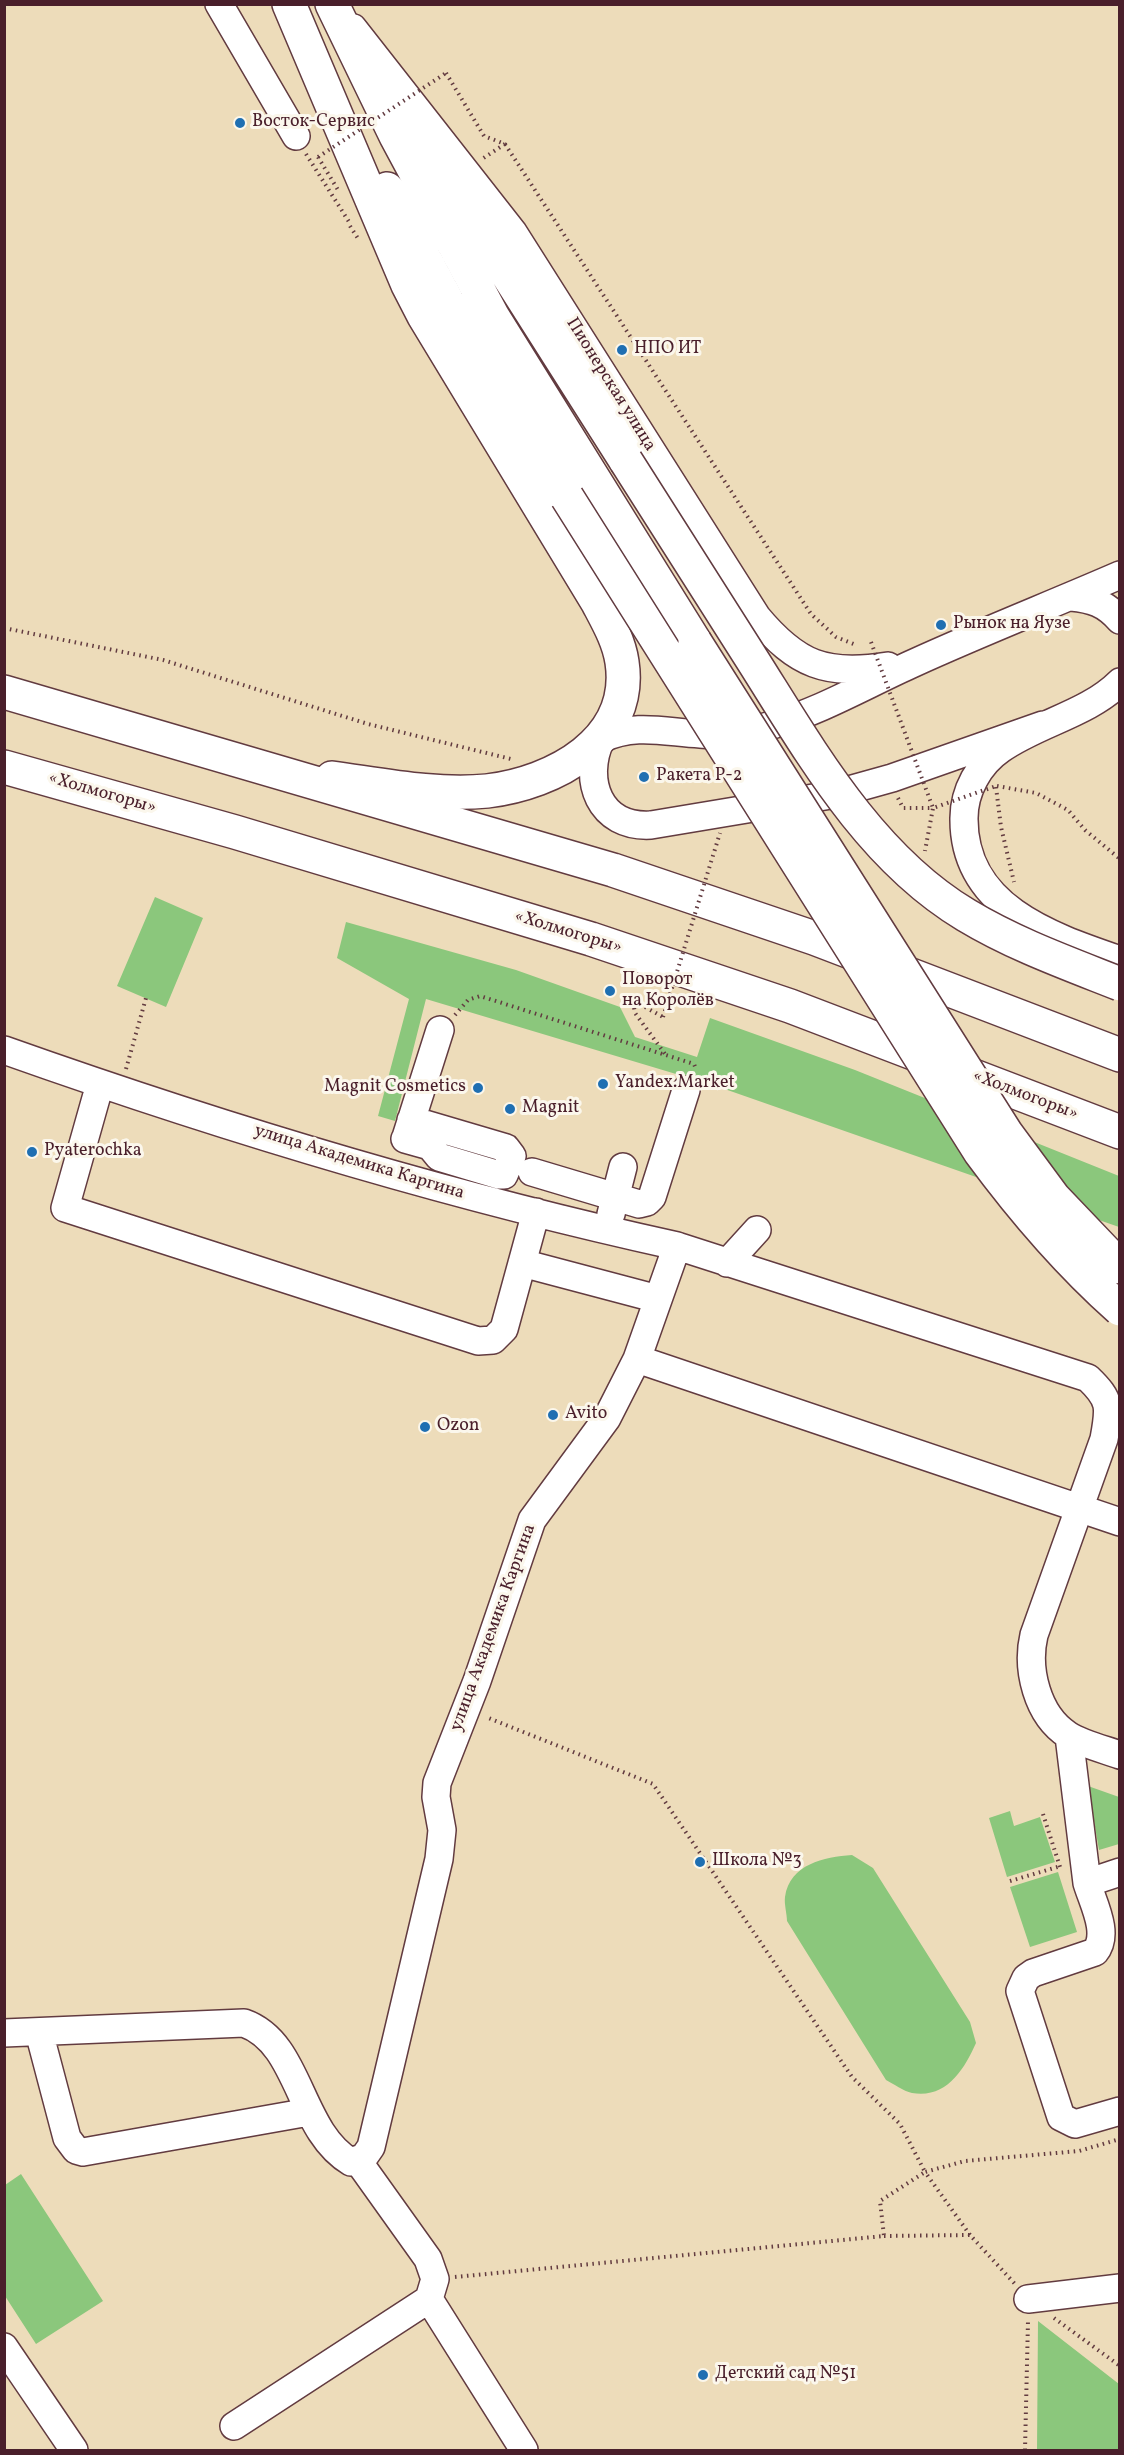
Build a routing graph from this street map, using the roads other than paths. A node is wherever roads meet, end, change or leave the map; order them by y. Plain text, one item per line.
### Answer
1 (219, 4) edge
2 (290, 4) edge
3 (338, 9) edge
4 (296, 136) road end
5 (581, 489) junction
6 (1119, 576) edge
7 (1071, 597) junction
8 (1119, 620) edge
9 (916, 662) junction
10 (1117, 685) edge
11 (4, 692) edge
12 (1043, 725) junction
13 (602, 739) junction
14 (4, 767) edge
15 (254, 767) junction
16 (1119, 960) edge
17 (1119, 984) edge
18 (440, 1030) road end
19 (4, 1050) edge
20 (1119, 1055) edge
21 (691, 1081) road end
22 (110, 1087) junction
23 (1119, 1132) edge
24 (623, 1167) dead end
25 (532, 1172) dead end
26 (394, 1175) junction
27 (615, 1197) junction
28 (536, 1212) junction
29 (607, 1230) junction
30 (757, 1230) dead end
31 (677, 1246) junction
32 (522, 1263) junction
33 (728, 1263) junction
34 (1119, 1267) edge
35 (658, 1299) junction
36 (1119, 1309) edge
37 (637, 1359) junction
38 (1081, 1508) junction
39 (1119, 1522) edge
40 (1069, 1736) junction
41 (1119, 1755) edge
42 (1119, 1872) edge
43 (1087, 1882) junction
44 (39, 2032) junction
45 (4, 2033) edge
46 (1119, 2111) edge
47 (309, 2112) junction
48 (358, 2161) junction
49 (1119, 2288) edge
50 (432, 2289) junction
51 (1028, 2299) road end
52 (4, 2348) edge
53 (234, 2426) dead end
54 (74, 2451) edge
55 (524, 2451) edge

1 - 4 street
2 - 5 main road
2 - 13 main road
3 - 5 main road
3 - 9 street, Пионерская улица
3 - 17 main road, Пионерская улица, bridge
5 - 34 main road, bridge
5 - 36 main road, bridge
6 - 7 street
7 - 8 street
7 - 9 street
9 - 13 street
10 - 12 street
11 - 15 main road
12 - 13 street
12 - 16 street
13 - 15 main road
14 - 23 main road, «Холмогоры»
15 - 20 main road
18 - 26 street
19 - 22 street, улица Академика Каргина
21 - 27 street
22 - 26 street, улица Академика Каргина
22 - 32 street
24 - 27 street
25 - 27 street
26 - 28 street, улица Академика Каргина
27 - 29 street
28 - 29 street, улица Академика Каргина
28 - 32 street
29 - 31 street, улица Академика Каргина
30 - 33 street
31 - 33 street
31 - 35 street, улица Академика Каргина
32 - 35 street
33 - 38 street
35 - 37 street, улица Академика Каргина
37 - 38 street
37 - 48 street, улица Академика Каргина
38 - 39 street
38 - 40 street
40 - 41 street
40 - 43 street
42 - 43 street
43 - 46 street
44 - 45 street
44 - 47 street
44 - 47 street
47 - 48 street
48 - 50 street
49 - 51 street
50 - 53 street
50 - 55 street
52 - 54 street

